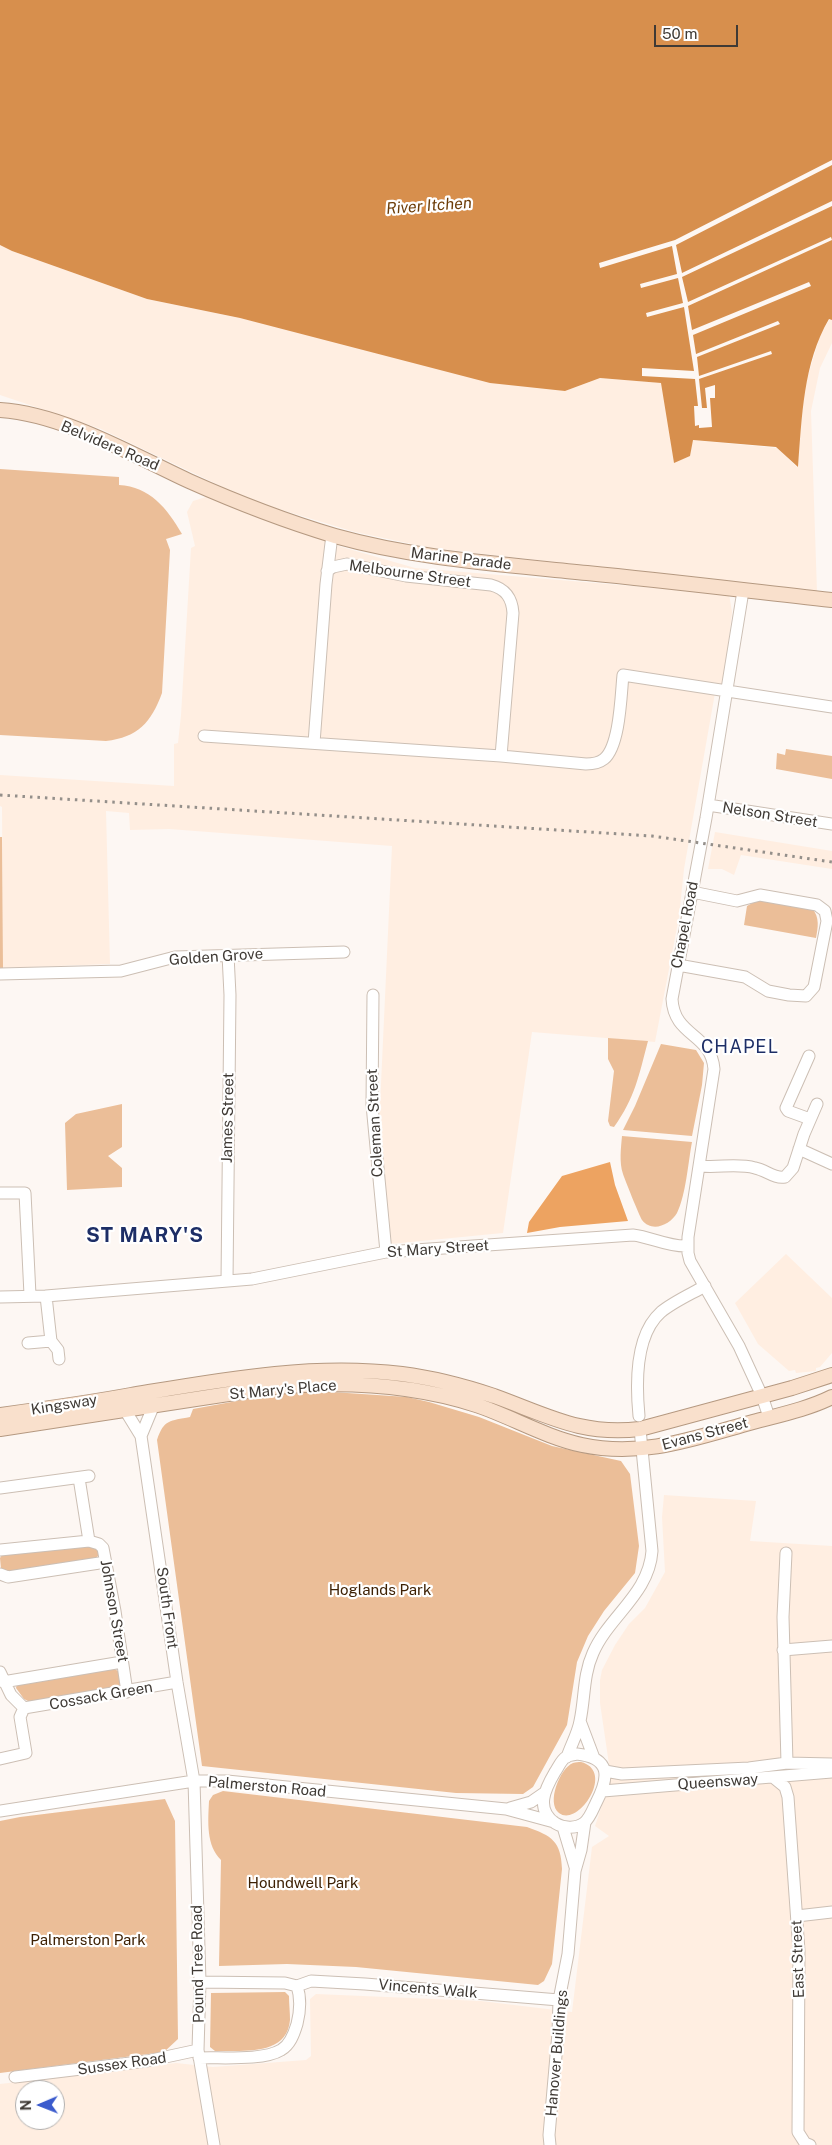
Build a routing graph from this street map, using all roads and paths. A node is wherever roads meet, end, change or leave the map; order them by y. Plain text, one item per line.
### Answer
1 (0, 410) edge
2 (190, 481) joint
3 (332, 535) junction
4 (327, 571) junction
5 (743, 591) junction
6 (832, 600) edge
7 (727, 691) junction
8 (832, 707) edge
9 (204, 736) dead end
10 (314, 743) junction
11 (502, 756) junction
12 (708, 805) junction
13 (832, 824) edge
14 (692, 892) junction
15 (344, 952) dead end
16 (228, 955) junction
17 (678, 965) junction
18 (0, 974) edge
19 (373, 995) dead end
20 (809, 1056) dead end
21 (818, 1104) dead end
22 (810, 1119) junction
23 (799, 1149) junction
24 (832, 1164) edge
25 (700, 1166) junction
26 (0, 1193) edge
27 (688, 1246) junction
28 (386, 1252) junction
29 (227, 1281) junction
30 (705, 1286) junction
31 (30, 1295) junction
32 (46, 1296) junction
33 (0, 1297) edge
34 (51, 1341) junction
35 (28, 1343) dead end
36 (59, 1359) dead end
37 (832, 1366) edge
38 (827, 1377) edge
39 (129, 1396) joint
40 (762, 1396) junction
41 (832, 1397) edge
42 (153, 1406) junction
43 (125, 1410) junction
44 (0, 1415) edge
45 (769, 1417) junction
46 (639, 1422) junction
47 (0, 1429) edge
48 (141, 1436) junction
49 (642, 1450) junction
50 (0, 1488) edge
51 (89, 1541) junction
52 (0, 1550) edge
53 (786, 1553) dead end
54 (106, 1562) junction
55 (0, 1574) edge
56 (832, 1646) edge
57 (783, 1650) junction
58 (122, 1662) junction
59 (2, 1677) edge
60 (177, 1682) junction
61 (127, 1692) junction
62 (24, 1708) junction
63 (580, 1721) junction
64 (566, 1757) junction
65 (594, 1758) junction
66 (0, 1759) edge
67 (787, 1763) junction
68 (832, 1764) edge
69 (605, 1771) junction
70 (832, 1772) edge
71 (774, 1778) junction
72 (194, 1781) junction
73 (603, 1790) junction
74 (544, 1793) junction
75 (506, 1809) junction
76 (0, 1811) edge
77 (585, 1822) junction
78 (559, 1824) junction
79 (575, 1871) junction
80 (832, 1912) edge
81 (796, 1916) junction
82 (200, 1982) junction
83 (297, 1986) junction
84 (559, 2000) junction
85 (199, 2054) junction
86 (15, 2077) dead end
87 (807, 2144) edge
88 (214, 2145) edge
89 (550, 2145) edge

1 - 2 main road, Belvidere Road
2 - 3 main road, Marine Parade
3 - 4 street, Melbourne Street
3 - 5 main road, Marine Parade
4 - 10 street, Melbourne Street
4 - 11 street, Melbourne Street
5 - 6 main road, Marine Parade
5 - 7 street, Chapel Road
7 - 8 street
7 - 11 street
7 - 12 street, Chapel Road
9 - 10 street
10 - 11 street
12 - 13 street, Nelson Street
12 - 14 street, Chapel Road
14 - 17 street, Chapel Road
14 - 17 street
15 - 16 street, Golden Grove
16 - 18 street, Golden Grove
16 - 29 street, James Street
17 - 25 street, Chapel Road
19 - 28 street, Coleman Street
20 - 22 street
21 - 22 street
22 - 23 street
23 - 24 street
23 - 25 street
25 - 27 street, Chapel Road
26 - 31 street
27 - 28 street, St Mary Street
27 - 30 street
28 - 29 street, St Mary Street
29 - 32 street, St Mary Street
30 - 40 street
30 - 46 street
31 - 32 street, St Mary Street
31 - 33 street, St Mary Street
32 - 34 street
34 - 35 street
34 - 36 street
37 - 38 street
38 - 40 main road, Evans Street
39 - 44 main road, Kingsway
39 - 46 main road, St Mary's Place
40 - 45 street
40 - 46 main road, Evans Street
41 - 45 main road, Evans Street
42 - 43 main road, St Mary's Place
42 - 48 street
42 - 49 main road, St Mary's Place
43 - 47 main road, Kingsway
43 - 48 street, South Front
45 - 49 main road, Evans Street
46 - 49 street
48 - 60 street, South Front
49 - 63 street
50 - 51 street, Johnson Street
51 - 52 street
51 - 54 street, Johnson Street
53 - 57 street
54 - 55 street
54 - 58 street, Johnson Street
56 - 57 street
57 - 67 street
58 - 59 street, Cossack Green
58 - 61 street, Johnson Street
59 - 62 street
60 - 61 street, Cossack Green
60 - 72 street, South Front
61 - 62 street, Cossack Green
62 - 66 street
63 - 64 street
63 - 65 street
64 - 65 street
64 - 74 street
65 - 69 street
67 - 68 street, Queensway
67 - 69 street, Queensway
69 - 73 street
70 - 71 street, Queensway
71 - 73 street, Queensway
71 - 81 street, East Street
72 - 75 street, Palmerston Road
72 - 76 street, Palmerston Road
72 - 82 street, Pound Tree Road
73 - 77 street
74 - 75 street, Palmerston Road
74 - 78 street
75 - 78 street, Palmerston Road
77 - 78 street
77 - 79 street, Hanover Buildings
78 - 79 street, Hanover Buildings
79 - 84 street, Hanover Buildings
80 - 81 street
81 - 87 street, East Street
82 - 83 street, Vincents Walk
82 - 85 street, Pound Tree Road
83 - 84 street, Vincents Walk
83 - 85 street
84 - 89 street, Hanover Buildings
85 - 86 street, Sussex Road
85 - 88 street, Pound Tree Road

